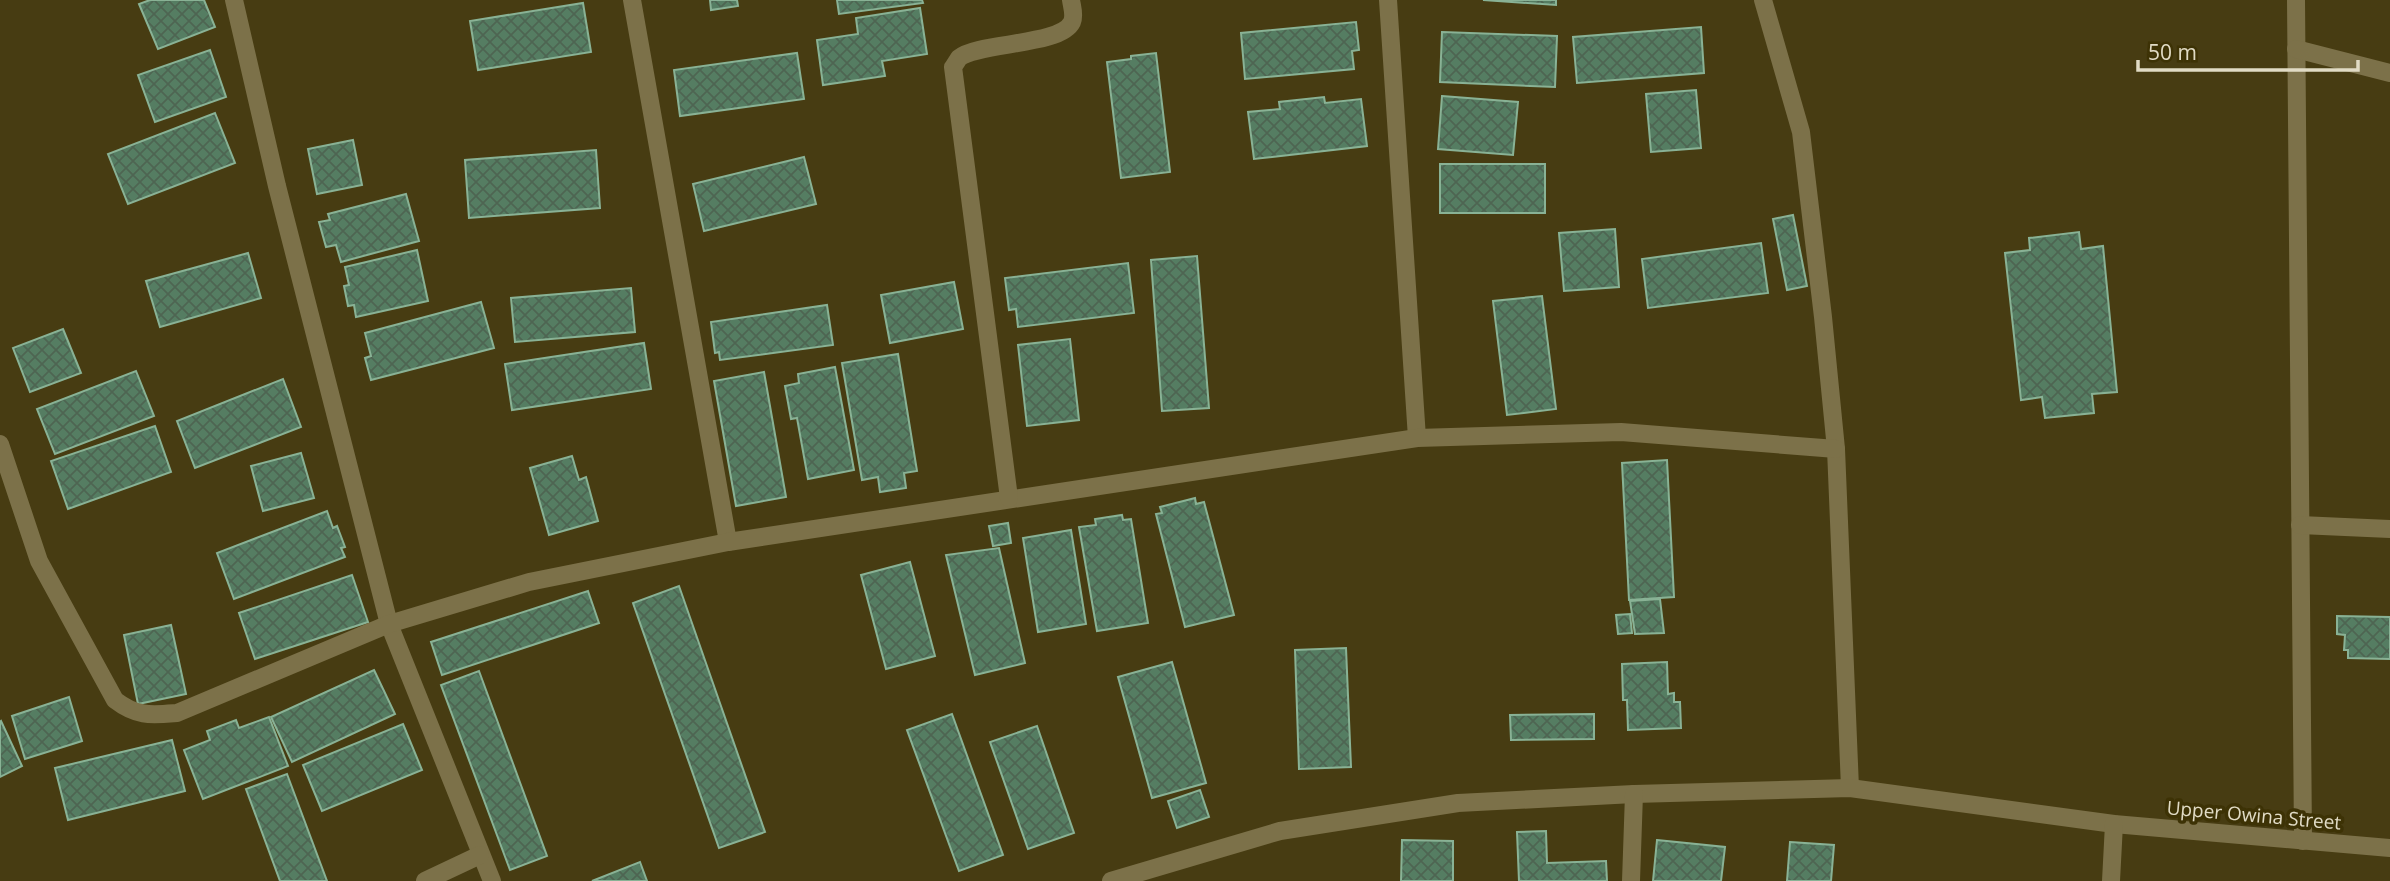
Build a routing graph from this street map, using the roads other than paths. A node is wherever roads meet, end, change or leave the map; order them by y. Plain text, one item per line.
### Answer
1 (234, 0) edge
2 (632, 0) edge
3 (1071, 0) edge
4 (1388, 0) edge
5 (1763, 0) edge
6 (2296, 0) edge
7 (2295, 49) junction
8 (2390, 74) edge
9 (1417, 438) junction
10 (0, 444) edge
11 (1836, 449) junction
12 (1009, 498) junction
13 (2300, 525) junction
14 (2390, 529) edge
15 (728, 542) junction
16 (389, 624) junction
17 (1850, 788) junction
18 (1634, 794) junction
19 (2114, 824) junction
20 (2303, 841) junction
21 (2390, 848) edge
22 (480, 855) junction
23 (425, 881) edge
24 (492, 881) edge
25 (1111, 881) edge
26 (1631, 881) edge
27 (2111, 881) edge

1 - 16 street
2 - 15 street
3 - 12 street
4 - 9 street
5 - 11 street
6 - 7 street
7 - 8 street
7 - 13 street
9 - 11 street
9 - 12 street
10 - 16 street
11 - 17 street
12 - 15 street
13 - 14 street
13 - 20 street
15 - 16 street
16 - 22 street
17 - 18 street, Upper Owina Street
17 - 19 street, Upper Owina Street
18 - 25 street, Upper Owina Street
18 - 26 street
19 - 20 street, Upper Owina Street
19 - 27 street
20 - 21 street, Upper Owina Street
22 - 23 street
22 - 24 street

